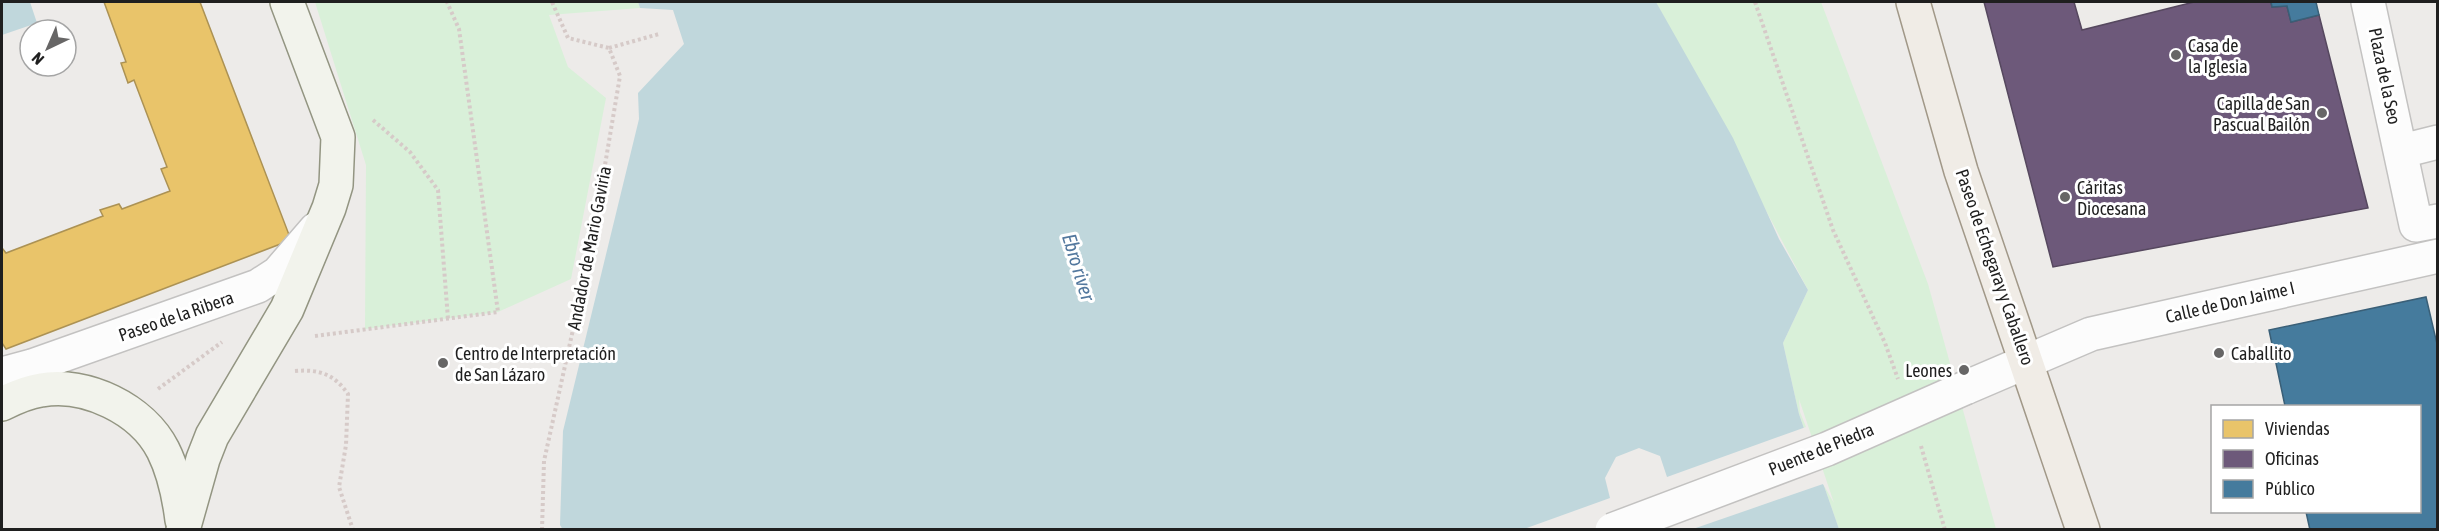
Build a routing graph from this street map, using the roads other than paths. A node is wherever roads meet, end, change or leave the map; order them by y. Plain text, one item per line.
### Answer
1 (287, 2) edge
2 (1913, 2) edge
3 (2368, 2) edge
4 (2438, 142) edge
5 (2402, 151) junction
6 (324, 218) junction
7 (2438, 221) edge
8 (2438, 256) edge
9 (2028, 362) junction
10 (2, 374) edge
11 (2, 404) edge
12 (183, 527) edge
13 (1612, 530) edge
14 (2083, 530) edge

1 - 6 main road, Paseo de la Ribera
2 - 9 main road, Paseo de Echegaray y Caballero
3 - 5 street, Plaza de la Seo
4 - 5 street
5 - 7 street, Plaza de la Seo
6 - 10 street, Paseo de la Ribera
6 - 12 main road, Paseo de la Ribera
8 - 9 street, Calle de Don Jaime I
9 - 13 street, Puente de Piedra, bridge
9 - 14 main road, Paseo de Echegaray y Caballero
11 - 12 main road

